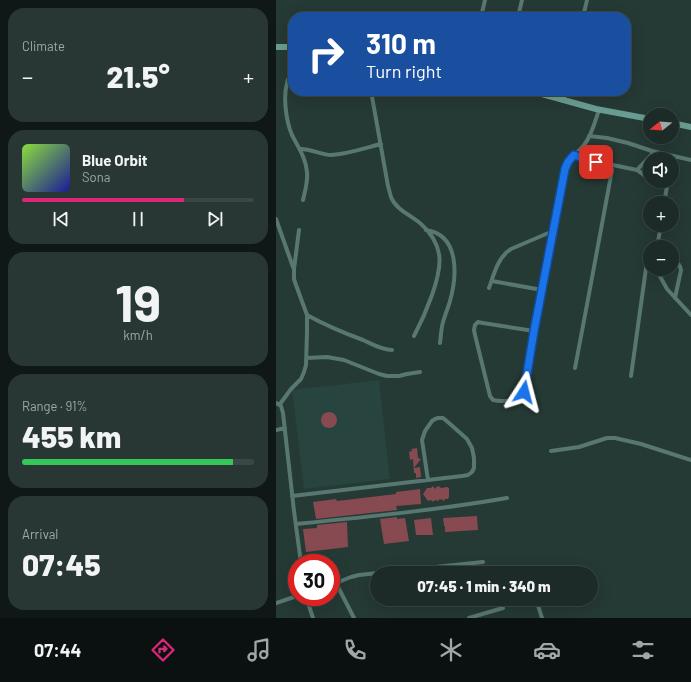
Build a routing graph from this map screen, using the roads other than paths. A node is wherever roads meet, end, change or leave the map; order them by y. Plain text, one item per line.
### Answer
1 (485, 0) edge
2 (522, 0) edge
3 (587, 0) edge
4 (482, 12) edge
5 (519, 12) edge
6 (584, 12) edge
7 (276, 47) edge
8 (288, 47) edge
9 (288, 79) edge
10 (372, 96) edge
11 (547, 96) edge
12 (564, 96) edge
13 (563, 101) junction
14 (599, 110) junction
15 (643, 118) edge
16 (679, 124) edge
17 (691, 127) edge
18 (589, 136) junction
19 (381, 144) junction
20 (300, 149) junction
21 (652, 151) junction
22 (656, 152) edge
23 (574, 155) junction
24 (679, 157) edge
25 (691, 160) edge
26 (613, 165) dead end
27 (637, 170) junction
28 (643, 174) edge
29 (303, 200) dead end
30 (276, 219) edge
31 (299, 230) dead end
32 (426, 230) junction
33 (553, 231) junction
34 (679, 264) edge
35 (294, 269) junction
36 (645, 276) edge
37 (660, 276) edge
38 (492, 281) junction
39 (489, 288) dead end
40 (542, 290) junction
41 (675, 298) junction
42 (307, 315) junction
43 (691, 315) edge
44 (534, 331) junction
45 (414, 336) dead end
46 (440, 343) dead end
47 (392, 350) dead end
48 (306, 358) junction
49 (575, 368) dead end
50 (420, 372) dead end
51 (631, 376) dead end
52 (278, 404) edge
53 (285, 428) junction
54 (276, 430) edge
55 (551, 452) dead end
56 (691, 460) edge
57 (428, 480) junction
58 (292, 496) junction
59 (507, 498) dead end
60 (296, 524) junction
61 (300, 554) edge
62 (483, 562) dead end
63 (340, 581) edge
64 (340, 595) edge
65 (288, 599) edge
66 (276, 603) edge
67 (309, 606) edge
68 (538, 606) edge
69 (503, 608) dead end
70 (313, 618) edge
71 (354, 618) edge
72 (469, 618) edge
73 (542, 618) edge

1 - 4 street
2 - 5 street
3 - 6 street
7 - 8 street
9 - 20 street
10 - 19 street
11 - 13 street
12 - 13 street
13 - 14 street
14 - 15 street
14 - 18 street
16 - 17 street
18 - 21 street
18 - 23 street
19 - 20 street
19 - 32 street
20 - 29 street
21 - 22 street
21 - 27 street
23 - 33 street
23 - 49 street
24 - 25 street
26 - 27 street
27 - 28 street
30 - 35 street
31 - 35 street
32 - 45 street
32 - 46 street
33 - 38 street
33 - 40 street
34 - 41 street
35 - 42 street
36 - 51 street
37 - 41 street
38 - 39 street
38 - 40 street
40 - 44 street
41 - 43 street
42 - 47 street
42 - 48 street
44 - 44 street
48 - 50 street
48 - 52 street
52 - 53 street
53 - 54 street
53 - 58 street
55 - 56 street
57 - 57 street
57 - 58 street
58 - 60 street
59 - 60 street
60 - 61 street
62 - 63 street
64 - 71 street
65 - 66 street
67 - 70 street
68 - 73 street
69 - 72 street

